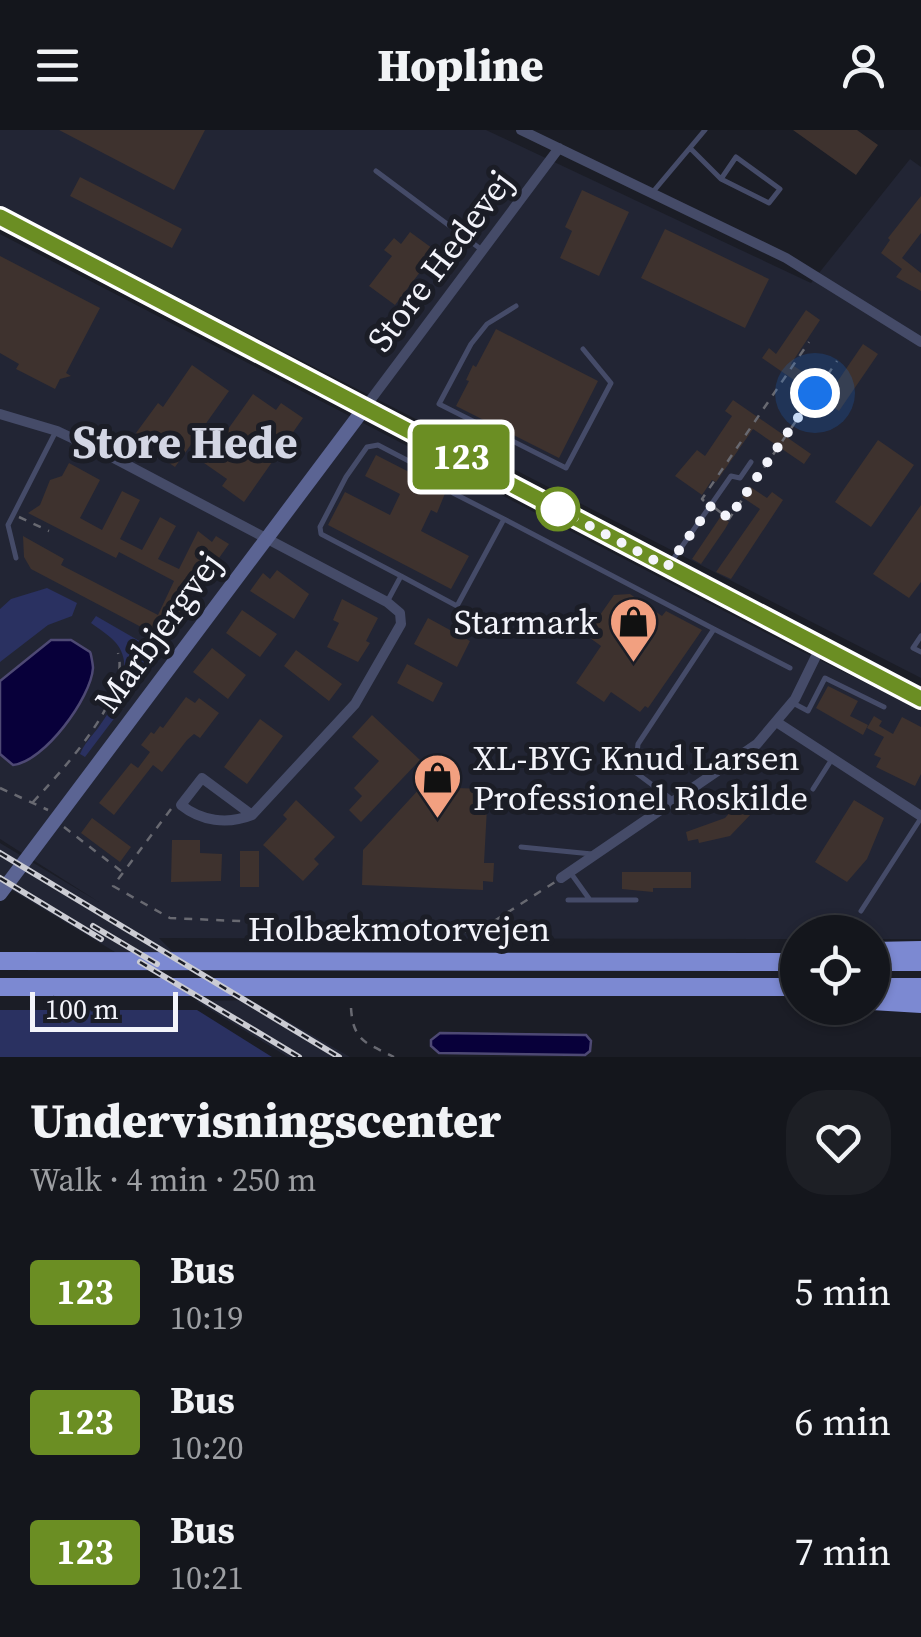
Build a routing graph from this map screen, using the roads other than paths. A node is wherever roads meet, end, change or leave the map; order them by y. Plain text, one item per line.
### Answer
1 (521, 130) edge
2 (704, 130) edge
3 (559, 148) junction
4 (690, 148) junction
5 (376, 171) dead end
6 (721, 180) junction
7 (652, 193) junction
8 (0, 216) edge
9 (482, 250) junction
10 (516, 306) dead end
11 (921, 342) edge
12 (583, 348) dead end
13 (366, 406) junction
14 (0, 414) edge
15 (57, 431) junction
16 (751, 462) dead end
17 (504, 519) junction
18 (264, 538) junction
19 (16, 558) dead end
20 (667, 567) junction
21 (400, 576) junction
22 (391, 604) junction
23 (714, 629) junction
24 (921, 636) edge
25 (820, 648) junction
26 (921, 652) edge
27 (790, 668) dead end
28 (921, 699) edge
29 (793, 702) junction
30 (884, 707) dead end
31 (778, 723) junction
32 (832, 759) junction
33 (814, 789) dead end
34 (674, 802) junction
35 (252, 814) junction
36 (921, 817) edge
37 (521, 847) dead end
38 (595, 855) junction
39 (566, 875) joint
40 (0, 894) edge
41 (568, 900) dead end
42 (590, 900) junction
43 (636, 900) dead end
44 (861, 911) dead end
45 (890, 950) edge
46 (921, 950) edge
47 (0, 961) edge
48 (780, 961) edge
49 (890, 962) edge
50 (921, 962) edge
51 (0, 987) edge
52 (780, 987) edge
53 (890, 987) edge
54 (921, 987) edge
55 (744, 988) junction
56 (780, 993) edge
57 (890, 1002) edge
58 (921, 1004) edge

1 - 3 street
2 - 4 lane
3 - 7 street
3 - 9 street, Store Hedevej
4 - 6 lane
4 - 7 lane
5 - 9 lane
6 - 6 lane
7 - 11 street
8 - 13 main road
9 - 13 street, Store Hedevej
10 - 12 lane
13 - 18 main road, Marbjergvej
13 - 20 main road
14 - 15 street
15 - 18 street
15 - 19 lane
16 - 20 lane
17 - 21 lane
17 - 21 lane
17 - 23 lane
18 - 22 street
18 - 40 main road, Marbjergvej
20 - 25 main road
21 - 22 lane
22 - 35 street
23 - 27 lane
23 - 34 lane
24 - 26 lane
25 - 28 main road
25 - 29 street
29 - 30 lane
29 - 31 street
31 - 32 street
31 - 34 street
32 - 33 lane
32 - 36 street
34 - 38 street
35 - 35 street
36 - 44 lane
37 - 38 lane
38 - 39 street
39 - 42 lane
41 - 42 lane
42 - 43 lane
45 - 46 highway
47 - 48 highway, Holbækmotorvejen
49 - 50 highway
51 - 55 highway, Holbækmotorvejen
52 - 55 highway, Holbækmotorvejen
53 - 54 highway
55 - 56 highway
57 - 58 highway

